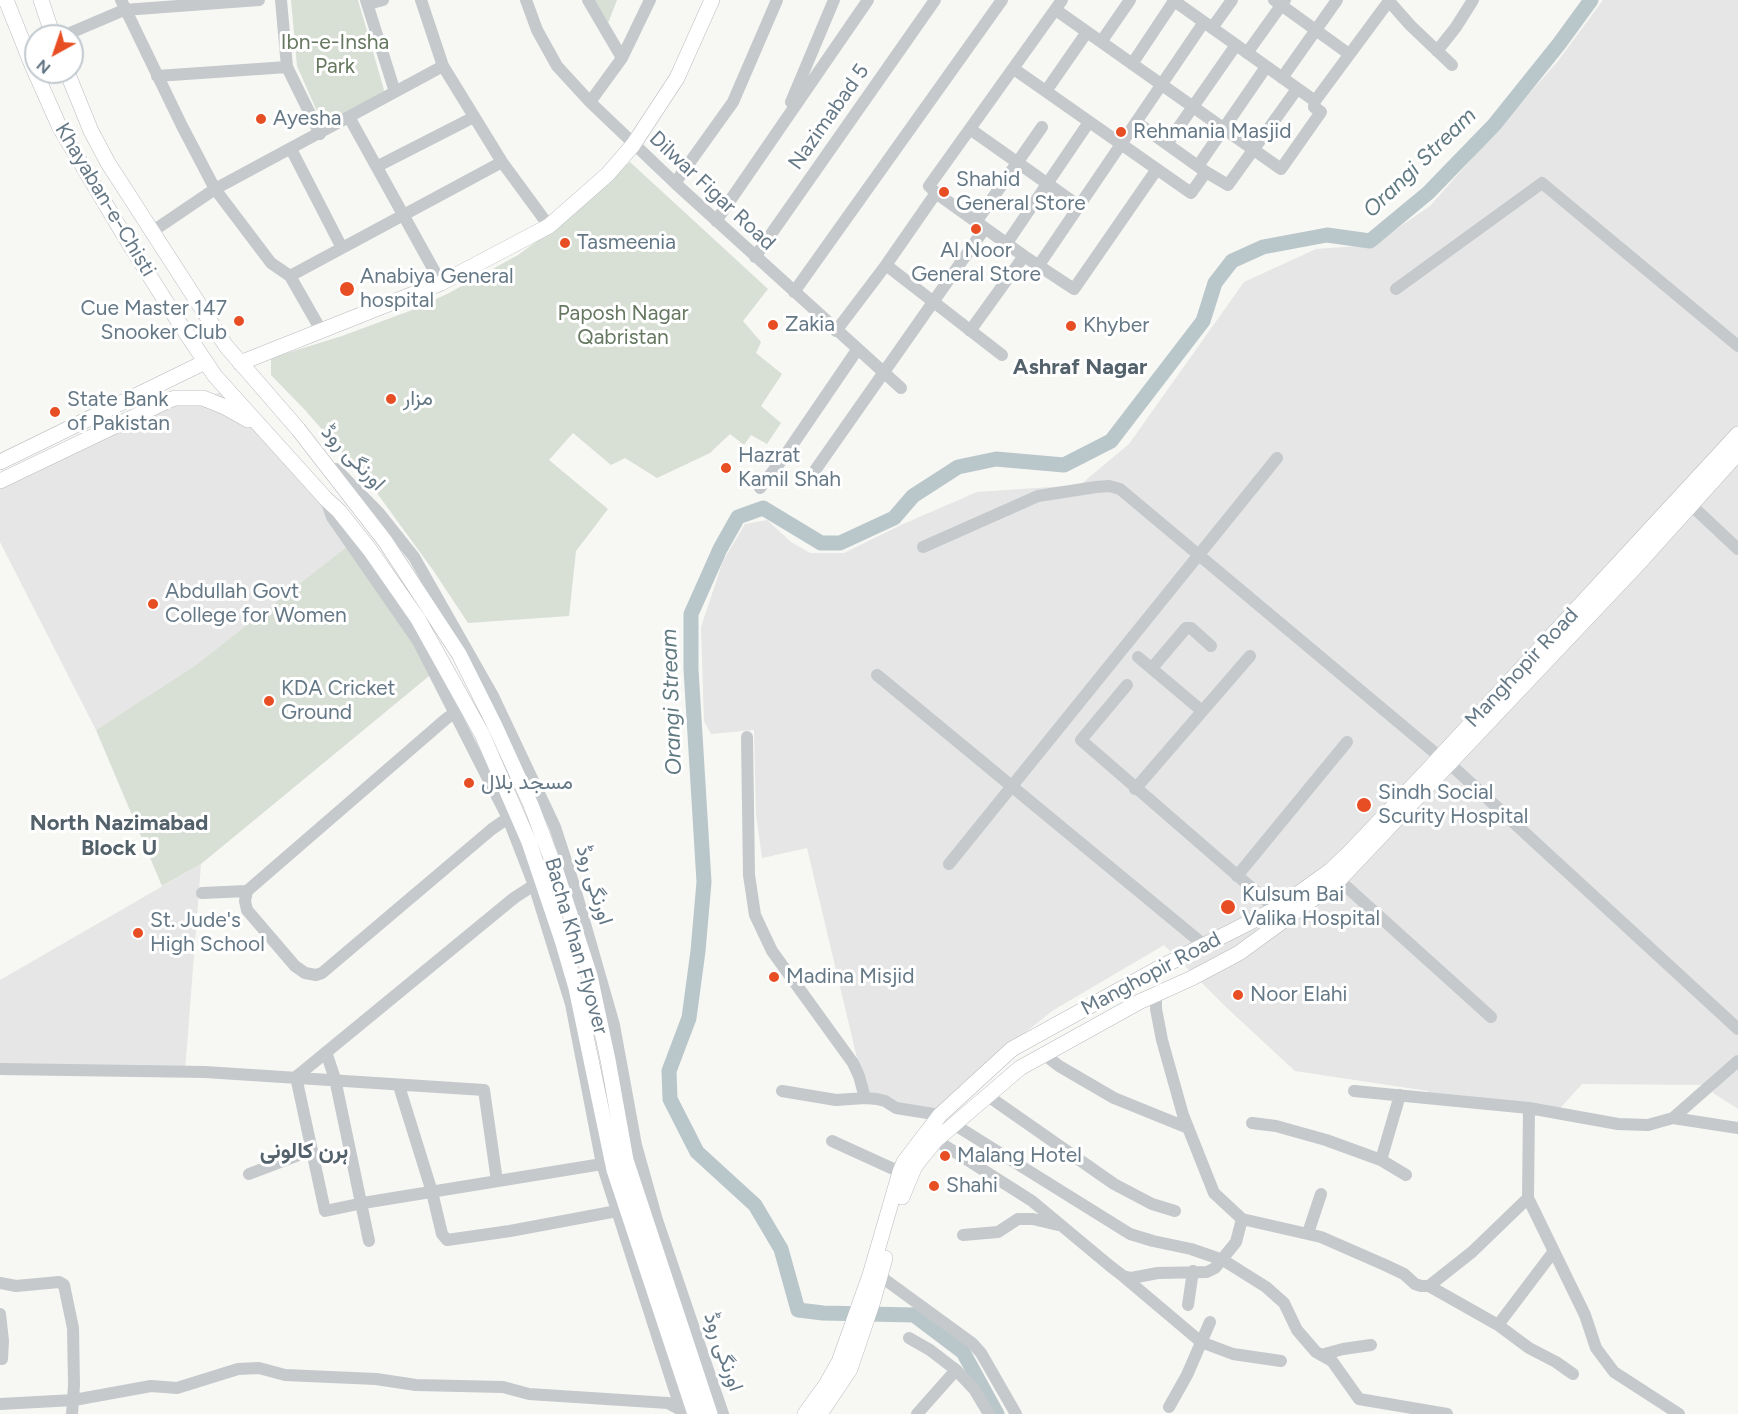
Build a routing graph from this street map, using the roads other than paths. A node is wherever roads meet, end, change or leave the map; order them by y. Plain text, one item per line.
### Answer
1 (6, 0) edge
2 (41, 0) edge
3 (259, 0) edge
4 (281, 0) edge
5 (383, 0) edge
6 (421, 0) edge
7 (526, 0) edge
8 (588, 0) edge
9 (650, 0) edge
10 (712, 0) edge
11 (777, 0) edge
12 (834, 0) edge
13 (868, 0) edge
14 (935, 0) edge
15 (1002, 0) edge
16 (1130, 0) edge
17 (1232, 0) edge
18 (1337, 0) edge
19 (1388, 0) edge
20 (1473, 0) edge
21 (1177, 1) edge
22 (367, 2) edge
23 (1280, 2) edge
24 (123, 5) edge
25 (1059, 5) edge
26 (49, 24) edge
27 (84, 25) edge
28 (1208, 25) junction
29 (1316, 30) junction
30 (1087, 32) junction
31 (1101, 42) junction
32 (1236, 45) junction
33 (1437, 51) junction
34 (1247, 53) junction
35 (1349, 54) junction
36 (622, 58) junction
37 (1132, 64) junction
38 (1452, 65) dead end
39 (443, 66) junction
40 (287, 67) junction
41 (1266, 67) junction
42 (1014, 69) junction
43 (158, 75) junction
44 (1281, 78) junction
45 (72, 84) edge
46 (1161, 85) junction
47 (1298, 89) junction
48 (1046, 91) junction
49 (395, 92) junction
50 (1315, 101) junction
51 (590, 102) junction
52 (1193, 107) junction
53 (349, 117) junction
54 (474, 117) junction
55 (1089, 122) junction
56 (1136, 122) junction
57 (781, 125) junction
58 (1042, 127) dead end
59 (970, 129) junction
60 (1223, 129) junction
61 (320, 134) junction
62 (1121, 144) junction
63 (1167, 144) junction
64 (633, 145) junction
65 (291, 149) junction
66 (1254, 150) junction
67 (502, 162) junction
68 (1017, 163) junction
69 (378, 166) junction
70 (1157, 169) junction
71 (1202, 169) junction
72 (675, 183) junction
73 (1047, 184) junction
74 (215, 189) junction
75 (936, 193) junction
76 (1079, 206) junction
77 (404, 216) junction
78 (716, 221) junction
79 (981, 225) junction
80 (549, 226) junction
81 (153, 231) junction
82 (1007, 243) junction
83 (342, 248) junction
84 (1024, 256) junction
85 (755, 257) junction
86 (886, 265) junction
87 (1039, 265) junction
88 (290, 276) junction
89 (441, 284) junction
90 (1396, 289) dead end
91 (794, 292) junction
92 (932, 302) junction
93 (836, 331) junction
94 (970, 331) junction
95 (322, 332) junction
96 (1738, 346) edge
97 (857, 350) junction
98 (1002, 355) dead end
99 (205, 362) junction
100 (240, 363) junction
101 (882, 372) junction
102 (901, 388) dead end
103 (298, 429) junction
104 (264, 430) junction
105 (1738, 435) edge
106 (1738, 453) edge
107 (1277, 458) dead end
108 (0, 462) edge
109 (816, 468) dead end
110 (0, 481) edge
111 (760, 488) dead end
112 (326, 499) junction
113 (1691, 505) junction
114 (385, 540) joint
115 (923, 547) dead end
116 (1738, 549) edge
117 (370, 550) joint
118 (1200, 555) junction
119 (1211, 646) dead end
120 (1250, 656) dead end
121 (1138, 657) dead end
122 (1152, 668) junction
123 (877, 675) dead end
124 (1127, 685) dead end
125 (1202, 711) junction
126 (455, 713) junction
127 (747, 738) dead end
128 (1347, 742) dead end
129 (1445, 761) junction
130 (1012, 787) junction
131 (1135, 789) junction
132 (508, 818) junction
133 (949, 864) dead end
134 (1237, 876) junction
135 (1340, 880) junction
136 (534, 885) junction
137 (247, 891) junction
138 (202, 893) dead end
139 (1276, 909) junction
140 (1204, 945) junction
141 (1158, 969) junction
142 (1176, 985) junction
143 (1156, 994) junction
144 (1491, 1017) dead end
145 (1738, 1029) edge
146 (326, 1052) junction
147 (1045, 1055) junction
148 (1738, 1061) edge
149 (0, 1069) edge
150 (296, 1077) junction
151 (335, 1079) junction
152 (399, 1086) junction
153 (782, 1091) dead end
154 (1354, 1091) dead end
155 (1400, 1095) junction
156 (988, 1096) junction
157 (865, 1098) junction
158 (1529, 1108) junction
159 (940, 1115) junction
160 (1673, 1118) junction
161 (1252, 1123) dead end
162 (955, 1125) junction
163 (1188, 1128) junction
164 (1738, 1128) edge
165 (936, 1140) junction
166 (832, 1141) dead end
167 (312, 1150) junction
168 (1381, 1160) junction
169 (602, 1164) junction
170 (900, 1172) junction
171 (249, 1174) dead end
172 (1406, 1175) dead end
173 (497, 1180) junction
174 (432, 1192) junction
175 (1321, 1194) dead end
176 (1528, 1198) junction
177 (363, 1203) junction
178 (617, 1211) junction
179 (1175, 1211) dead end
180 (1242, 1219) junction
181 (1062, 1226) junction
182 (1308, 1233) junction
183 (963, 1235) dead end
184 (369, 1241) dead end
185 (1554, 1251) junction
186 (1223, 1260) junction
187 (1193, 1271) junction
188 (1123, 1276) junction
189 (876, 1277) junction
190 (0, 1283) edge
191 (1429, 1286) junction
192 (1188, 1305) dead end
193 (0, 1314) edge
194 (1210, 1322) dead end
195 (1498, 1325) junction
196 (909, 1338) dead end
197 (1201, 1342) junction
198 (1371, 1345) dead end
199 (1321, 1355) junction
200 (2, 1359) dead end
201 (1281, 1361) dead end
202 (844, 1365) junction
203 (956, 1370) junction
204 (1573, 1374) dead end
205 (74, 1400) junction
206 (0, 1404) edge
207 (1169, 1407) dead end
208 (685, 1413) edge
209 (824, 1413) edge
210 (72, 1414) edge
211 (710, 1414) edge
212 (723, 1414) edge
213 (805, 1414) edge
214 (916, 1414) edge
215 (989, 1414) edge
216 (1016, 1414) edge
217 (1447, 1414) edge
218 (1679, 1414) edge

1 - 99 main road, Khayaban-e-Chisti
2 - 26 main road
3 - 24 street
4 - 40 street
5 - 22 street
6 - 39 street
7 - 51 street, Dilwar Figar Road
8 - 36 street
9 - 36 street
10 - 64 main road
11 - 72 street
12 - 57 street
13 - 57 street
14 - 85 street, Nazimabad 5
15 - 91 street
16 - 31 street
17 - 28 street
18 - 29 street
19 - 33 street
19 - 35 street
20 - 33 street
21 - 28 street
21 - 37 street
22 - 49 street
23 - 29 street
23 - 34 street
24 - 27 street
24 - 43 street
25 - 30 street
25 - 42 street
28 - 32 street
28 - 46 street
29 - 35 street
29 - 44 street
30 - 31 street
30 - 48 street
31 - 37 street
32 - 34 street
32 - 52 street
33 - 38 street
34 - 41 street
35 - 50 street
36 - 51 street
37 - 46 street
39 - 49 street
39 - 54 street
40 - 43 street
40 - 61 street
41 - 44 street
41 - 60 street
42 - 48 street
42 - 59 street
43 - 74 street
44 - 47 street
45 - 81 main road, Khayaban-e-Chisti
46 - 52 street
46 - 56 street
47 - 50 street
47 - 66 street
48 - 55 street
49 - 53 street
50 - 66 street
51 - 64 street, Dilwar Figar Road
52 - 60 street
52 - 63 street
53 - 61 street
53 - 69 street
54 - 67 street
54 - 69 street
55 - 62 street
55 - 73 street
56 - 62 street
56 - 63 street
57 - 78 street
58 - 68 street
59 - 68 street
59 - 75 street
60 - 66 street
60 - 71 street
61 - 65 street
62 - 70 street
62 - 76 street
63 - 71 street
64 - 72 street, Dilwar Figar Road
64 - 80 main road
65 - 74 street
65 - 83 street
66 - 71 street
67 - 77 street
67 - 80 street
68 - 73 street
68 - 79 street
69 - 77 street
70 - 71 street
70 - 87 street
72 - 78 street, Dilwar Figar Road
73 - 76 street
73 - 82 street
74 - 81 street
74 - 88 street
75 - 79 street
75 - 86 street
76 - 87 street
77 - 83 street
77 - 89 street
78 - 85 street, Dilwar Figar Road
79 - 82 street
79 - 92 street
80 - 89 main road
81 - 100 main road, Khayaban-e-Chisti
82 - 84 street
83 - 88 street
84 - 87 street
84 - 94 street
85 - 91 street, Dilwar Figar Road
86 - 92 street
86 - 93 street
88 - 95 street
89 - 95 main road
90 - 96 street
91 - 93 street, Dilwar Figar Road
92 - 94 street
92 - 101 street
93 - 97 street, Dilwar Figar Road
94 - 98 street
95 - 100 main road
97 - 101 street, Dilwar Figar Road
97 - 111 street
99 - 104 main road, Khayaban-e-Chisti
99 - 108 main road
100 - 103 main road, Khayaban-e-Chisti
101 - 102 street, Dilwar Figar Road
101 - 109 street
103 - 114 main road, Khayaban-e-Chisti
103 - 212 street, اورنگی روڈ
104 - 110 main road
104 - 112 main road, Khayaban-e-Chisti
105 - 129 main road, Manghopir Road
106 - 113 main road, Manghopir Road
107 - 118 street
112 - 117 main road, Khayaban-e-Chisti
112 - 126 street
113 - 116 street
113 - 129 main road, Manghopir Road
114 - 211 main road, Bacha Khan Flyover
115 - 118 street
117 - 208 main road, Bacha Khan Flyover
118 - 129 street
118 - 130 street
119 - 122 street
120 - 125 street
121 - 122 street
122 - 125 street
123 - 130 street
124 - 131 street
125 - 131 street
126 - 132 street
126 - 137 street
127 - 157 street
128 - 134 street
129 - 135 main road, Manghopir Road
129 - 139 main road, Manghopir Road
129 - 145 street
130 - 133 street
130 - 140 street
131 - 134 street
132 - 136 street
132 - 137 street
134 - 139 street
135 - 142 main road, Manghopir Road
135 - 144 street
136 - 146 street
136 - 169 street
137 - 138 street
139 - 140 main road, Manghopir Road
140 - 141 main road, Manghopir Road
141 - 142 main road
141 - 143 main road
141 - 159 main road, Manghopir Road
142 - 143 main road, Manghopir Road
143 - 147 main road, Manghopir Road
143 - 163 street
146 - 150 street
146 - 151 street
147 - 156 main road, Manghopir Road
147 - 163 street
148 - 160 street
149 - 150 street
150 - 151 street
150 - 167 street
151 - 152 street
151 - 177 street
152 - 173 street
152 - 174 street
153 - 157 street
154 - 155 street
155 - 158 street
155 - 168 street
156 - 162 main road, Manghopir Road
156 - 179 street
157 - 159 street
158 - 160 street
158 - 176 street
159 - 170 main road, Manghopir Road
160 - 164 street
161 - 168 street
162 - 165 main road, Manghopir Road
162 - 186 street
163 - 180 street
165 - 181 street
165 - 189 main road, Manghopir Road
166 - 170 street
167 - 171 street
167 - 177 street
168 - 172 street
169 - 173 street
169 - 178 street
170 - 189 main road, Manghopir Road
173 - 174 street
174 - 177 street
174 - 178 street
175 - 182 street
176 - 185 street
176 - 191 street
177 - 184 street
178 - 208 street
180 - 182 street
180 - 186 street
181 - 183 street
181 - 188 street
182 - 191 street
185 - 195 street
185 - 218 street
186 - 187 street
186 - 199 street
187 - 188 street
187 - 192 street
188 - 197 street
189 - 202 main road, Manghopir Road
189 - 216 street
190 - 205 street
191 - 195 street
193 - 200 street
194 - 197 street
195 - 204 street
196 - 203 street
197 - 201 street
197 - 207 street
198 - 199 street
199 - 217 street
202 - 209 main road, Manghopir Road
202 - 213 main road, Manghopir Road
203 - 214 street
203 - 215 street
205 - 206 street
205 - 208 street
205 - 210 street

